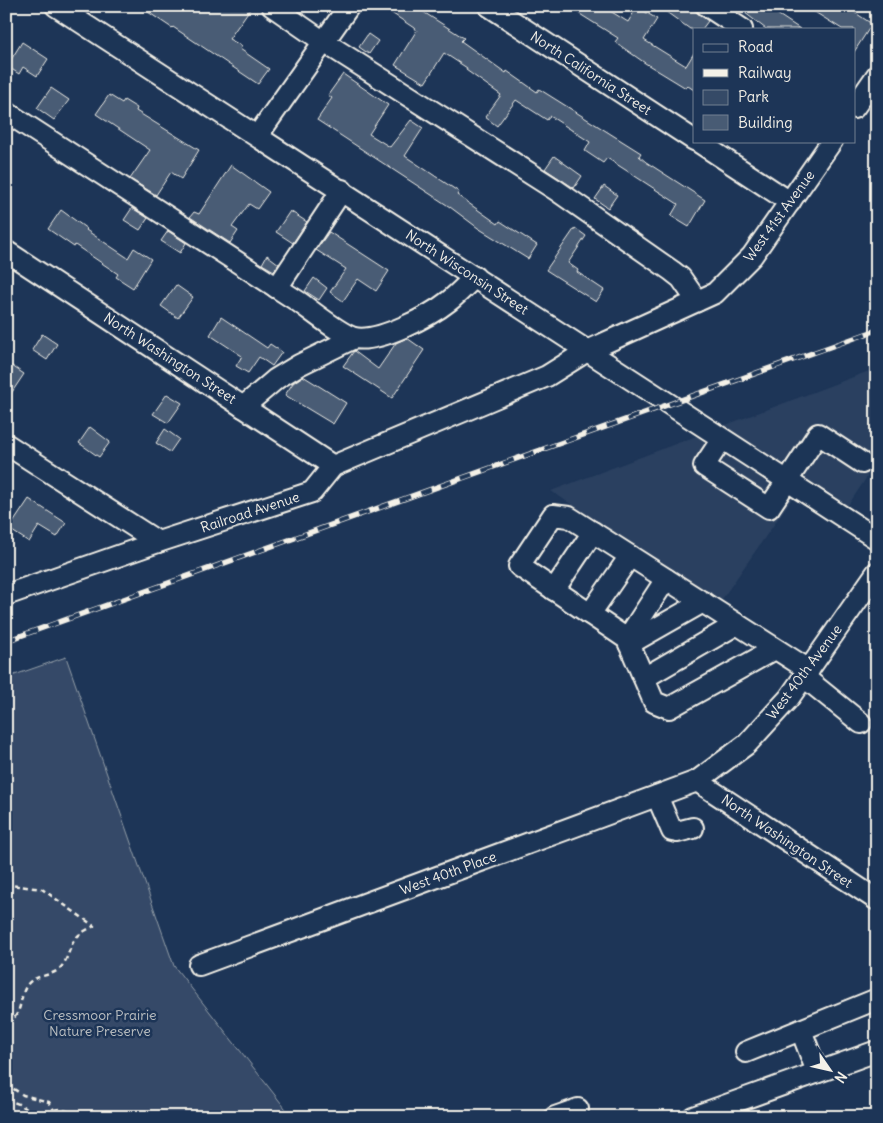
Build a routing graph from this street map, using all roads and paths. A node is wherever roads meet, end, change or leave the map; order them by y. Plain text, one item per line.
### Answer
1 (56, 6) edge
2 (272, 6) edge
3 (349, 6) edge
4 (489, 6) edge
5 (706, 6) edge
6 (740, 28) edge
7 (324, 42) junction
8 (877, 75) edge
9 (856, 104) edge
10 (6, 112) edge
11 (258, 135) junction
12 (693, 138) edge
13 (699, 142) edge
14 (831, 142) edge
15 (342, 190) junction
16 (790, 202) junction
17 (6, 251) edge
18 (474, 277) junction
19 (277, 288) junction
20 (697, 301) junction
21 (354, 338) junction
22 (587, 351) junction
23 (243, 407) junction
24 (722, 439) junction
25 (6, 444) edge
26 (862, 463) dead end
27 (333, 466) junction
28 (786, 481) junction
29 (593, 532) junction
30 (877, 540) edge
31 (158, 542) junction
32 (630, 556) junction
33 (877, 572) edge
34 (666, 578) junction
35 (554, 590) junction
36 (6, 596) edge
37 (702, 602) junction
38 (590, 614) junction
39 (737, 624) junction
40 (628, 641) junction
41 (776, 648) junction
42 (806, 673) junction
43 (644, 678) junction
44 (861, 723) dead end
45 (698, 781) junction
46 (657, 796) junction
47 (693, 828) dead end
48 (6, 882) edge
49 (877, 900) edge
50 (199, 965) dead end
51 (877, 999) edge
52 (6, 1021) edge
53 (801, 1030) junction
54 (877, 1051) edge
55 (746, 1052) dead end
56 (817, 1072) junction
57 (6, 1084) edge
58 (6, 1098) edge
59 (578, 1109) dead end
60 (54, 1110) junction
61 (38, 1117) edge
62 (50, 1117) edge
63 (90, 1117) edge
64 (555, 1117) edge
65 (693, 1117) edge

1 - 11 street, North Wisconsin Street
2 - 7 street
3 - 7 street
4 - 12 street, North California Street
5 - 6 street
7 - 11 street
7 - 20 street
8 - 9 street
10 - 19 street
11 - 15 street, North Wisconsin Street
13 - 16 street, North California Street
14 - 16 street, West 41st Avenue
15 - 18 street, North Wisconsin Street
15 - 19 street
16 - 20 street, West 41st Avenue
17 - 23 street, North Washington Street
18 - 21 street
18 - 22 street, North Wisconsin Street
19 - 21 street
20 - 22 street, West 41st Avenue
21 - 23 street
22 - 24 street, North Wisconsin Street
22 - 27 street, Railroad Avenue
23 - 27 street, North Washington Street
24 - 28 street, North Wisconsin Street
24 - 28 street
25 - 31 street
26 - 28 street
27 - 31 street, Railroad Avenue
28 - 30 street, North Wisconsin Street
29 - 32 street
29 - 35 street
29 - 35 street
31 - 36 street, Railroad Avenue
32 - 34 street
32 - 38 street
33 - 42 street, West 40th Avenue
34 - 37 street
34 - 40 street
35 - 38 street
37 - 39 street
37 - 40 street
38 - 40 street
39 - 41 street
39 - 43 street
40 - 43 street
41 - 42 street
41 - 43 street
42 - 44 street
42 - 45 street, West 40th Avenue
45 - 46 street, West 40th Place
45 - 49 street, North Washington Street
46 - 47 street
46 - 50 street, West 40th Place
48 - 52 path
51 - 53 street
53 - 55 street
53 - 56 street
54 - 56 street
56 - 65 street
57 - 60 path
58 - 61 path
59 - 64 street
60 - 62 path
60 - 63 path

